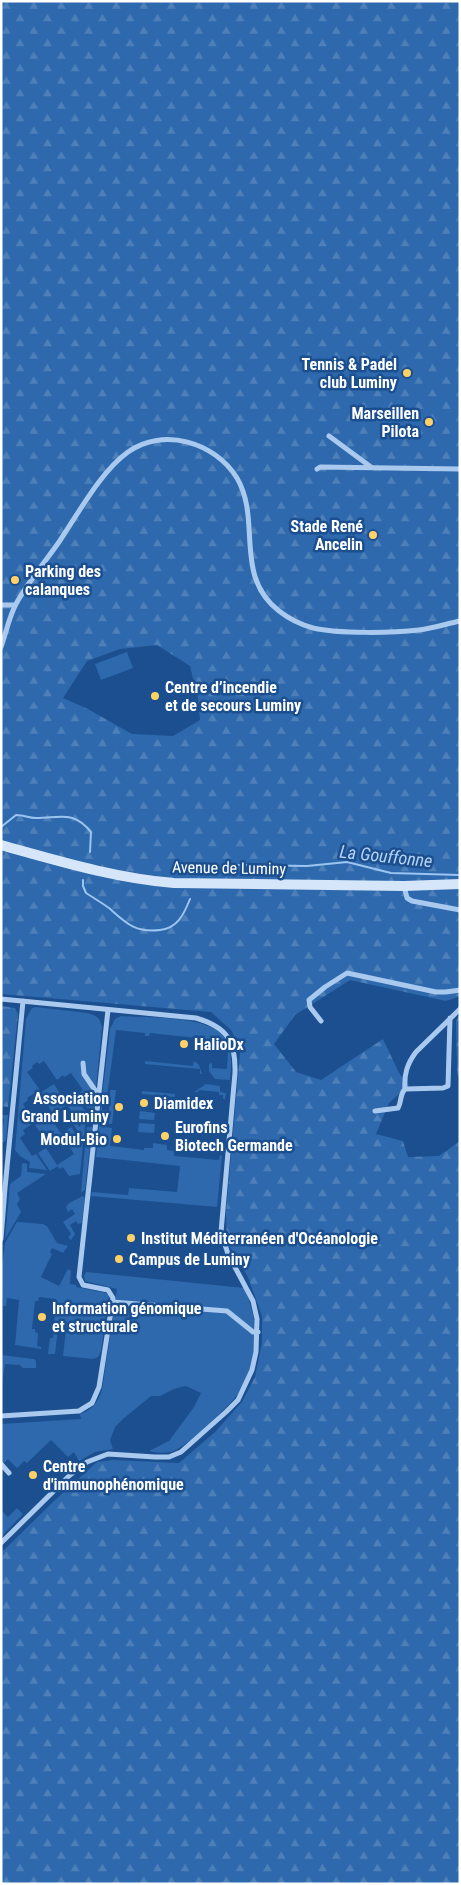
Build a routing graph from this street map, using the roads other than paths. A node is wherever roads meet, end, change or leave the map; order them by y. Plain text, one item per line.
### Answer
1 (329, 436) dead end
2 (372, 467) junction
3 (317, 469) dead end
4 (460, 469) edge
5 (1, 605) edge
6 (15, 605) junction
7 (460, 621) edge
8 (1, 647) edge
9 (1, 845) edge
10 (460, 884) edge
11 (404, 886) junction
12 (460, 910) edge
13 (460, 990) edge
14 (1, 999) edge
15 (23, 1001) junction
16 (460, 1009) edge
17 (108, 1010) junction
18 (450, 1018) junction
19 (321, 1021) dead end
20 (82, 1062) dead end
21 (405, 1089) junction
22 (99, 1096) junction
23 (375, 1111) dead end
24 (1, 1239) edge
25 (112, 1302) junction
26 (258, 1332) junction
27 (1, 1416) edge
28 (1, 1464) edge
29 (9, 1473) dead end
30 (1, 1543) edge

1 - 2 street
2 - 3 street
2 - 4 street
5 - 6 street
6 - 7 street
6 - 8 street
9 - 11 street, Avenue de Luminy
10 - 11 street, Avenue de Luminy
11 - 12 street
13 - 19 street
14 - 15 street
15 - 17 street
15 - 24 street
16 - 18 street
17 - 22 street
17 - 26 street
18 - 21 street
18 - 21 street
20 - 22 street
21 - 23 street
22 - 25 street
25 - 26 street
25 - 27 street
26 - 30 street
28 - 29 street

